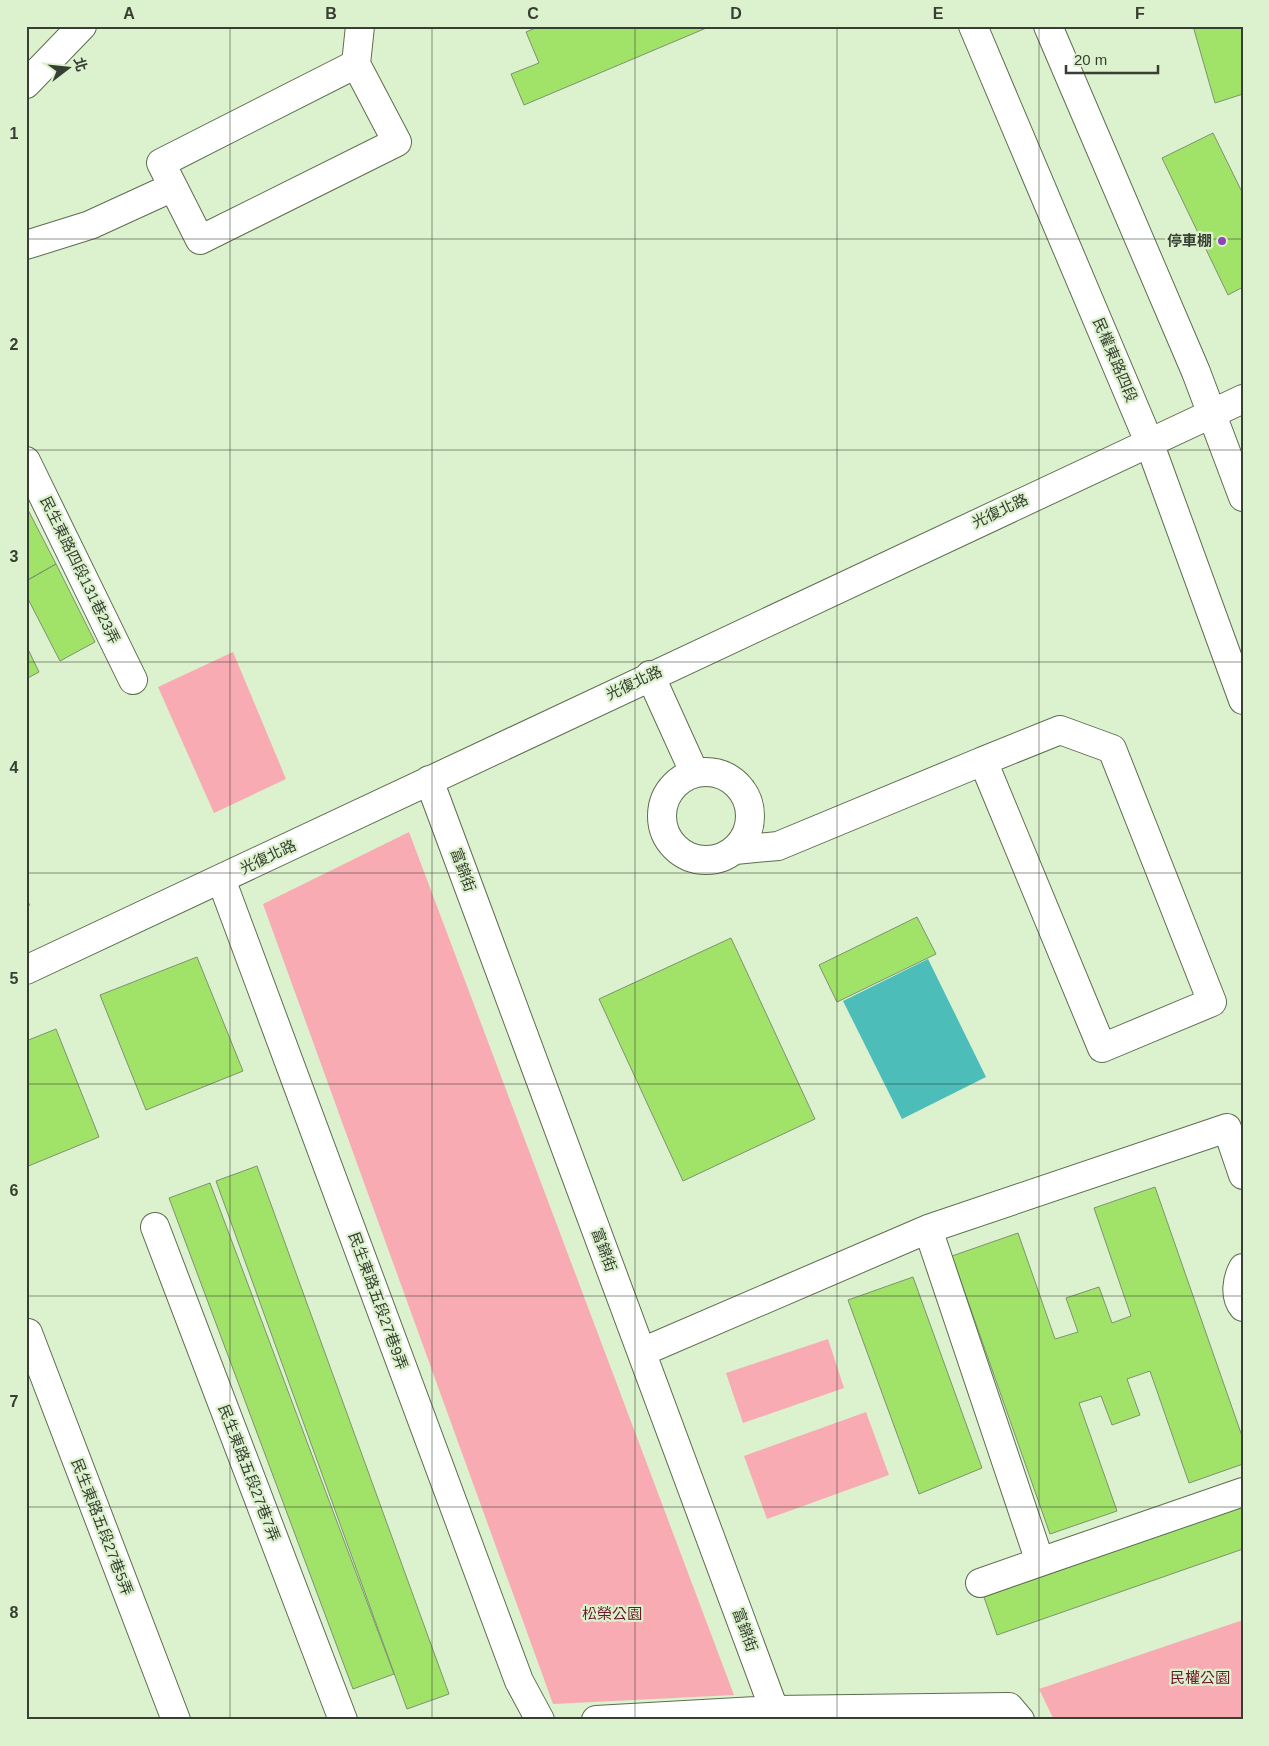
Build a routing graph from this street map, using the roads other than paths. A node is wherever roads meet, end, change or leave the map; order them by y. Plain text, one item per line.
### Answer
1 (82, 26) edge
2 (360, 26) edge
3 (973, 26) edge
4 (1048, 26) edge
5 (356, 64) junction
6 (26, 84) edge
7 (173, 187) junction
8 (26, 246) edge
9 (1243, 399) edge
10 (1212, 413) junction
11 (1149, 442) junction
12 (26, 461) edge
13 (1243, 497) edge
14 (650, 675) junction
15 (133, 680) dead end
16 (1243, 700) edge
17 (983, 761) junction
18 (694, 772) junction
19 (429, 780) junction
20 (735, 850) junction
21 (221, 879) junction
22 (26, 970) edge
23 (1243, 1176) edge
24 (155, 1227) dead end
25 (928, 1229) junction
26 (1243, 1268) edge
27 (1243, 1306) edge
28 (28, 1333) dead end
29 (642, 1352) junction
30 (1243, 1492) edge
31 (1040, 1562) junction
32 (980, 1583) dead end
33 (776, 1715) edge
34 (176, 1720) edge
35 (343, 1720) edge
36 (540, 1720) edge
37 (596, 1720) edge
38 (1020, 1720) edge

1 - 6 street
2 - 5 street
3 - 11 street, 民權東路四段
4 - 10 street
5 - 7 street
5 - 7 street
7 - 8 street
9 - 10 street, 光復北路
10 - 11 street, 光復北路
10 - 13 street
11 - 14 street, 光復北路
11 - 16 street, 民權東路四段
12 - 15 street, 民生東路四段131巷23弄
14 - 18 street
14 - 19 street, 光復北路
17 - 17 street
17 - 20 street
18 - 20 street
18 - 20 street
19 - 21 street, 光復北路
19 - 29 street, 富錦街
21 - 22 street, 光復北路
21 - 36 street, 民生東路五段27巷9弄
23 - 25 street
24 - 35 street, 民生東路五段27巷7弄
25 - 29 street
25 - 31 street
26 - 27 street
28 - 34 street, 民生東路五段27巷5弄
29 - 33 street, 富錦街
30 - 31 street
31 - 32 street
33 - 37 street
33 - 38 street

